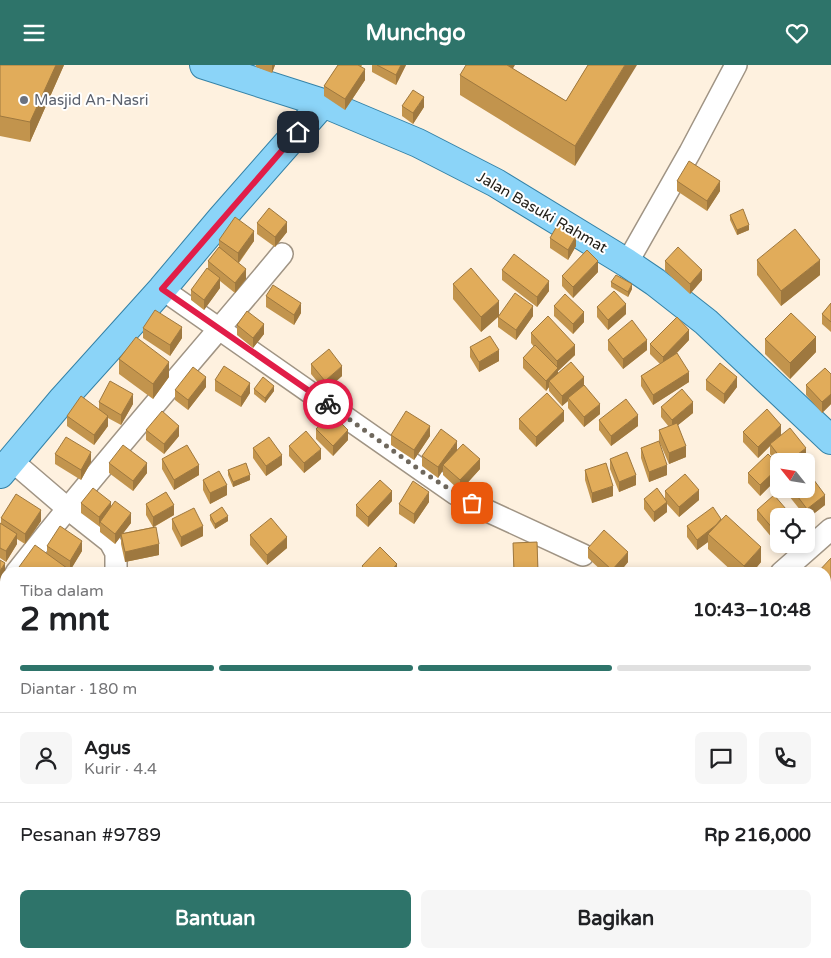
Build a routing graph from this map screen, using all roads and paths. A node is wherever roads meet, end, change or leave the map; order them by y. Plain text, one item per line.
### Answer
1 (204, 65) edge
2 (736, 65) edge
3 (323, 103) junction
4 (282, 254) dead end
5 (627, 263) junction
6 (162, 289) junction
7 (220, 329) junction
8 (831, 440) edge
9 (5, 467) edge
10 (67, 508) junction
11 (831, 529) edge
12 (583, 555) dead end
13 (21, 567) edge
14 (116, 567) edge
15 (788, 567) edge

1 - 3 main road, Jalan Basuki Rahmat
2 - 5 street
3 - 5 main road, Jalan Basuki Rahmat
3 - 6 main road
4 - 7 street
5 - 8 main road, Jalan Basuki Rahmat
6 - 7 street
6 - 9 main road
7 - 10 street
7 - 12 street
9 - 10 street
10 - 13 street
10 - 14 street
11 - 15 street

